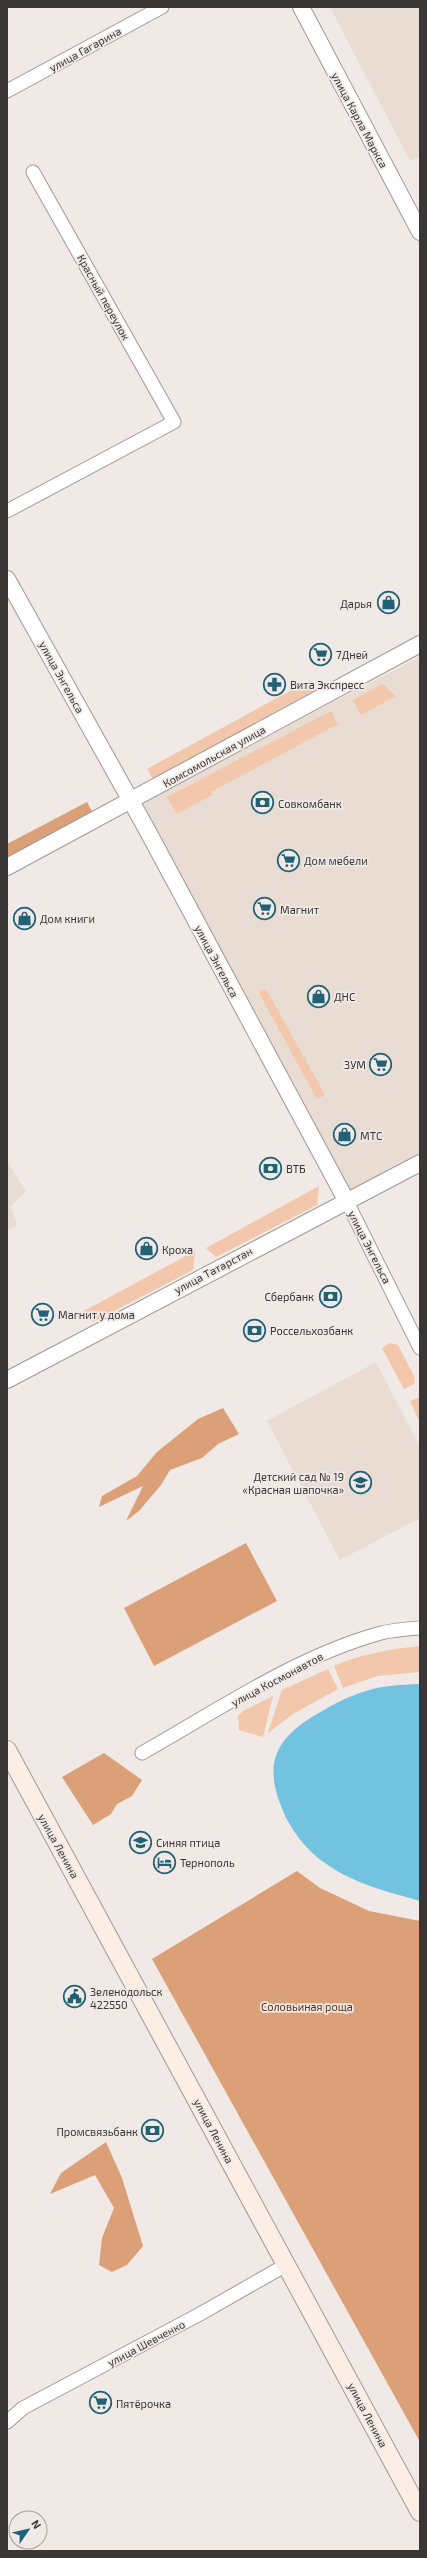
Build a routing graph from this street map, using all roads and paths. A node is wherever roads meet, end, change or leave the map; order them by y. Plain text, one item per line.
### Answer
1 (162, 7) edge
2 (301, 7) edge
3 (7, 92) edge
4 (33, 172) dead end
5 (420, 232) edge
6 (7, 511) edge
7 (7, 579) edge
8 (420, 644) edge
9 (132, 802) junction
10 (7, 867) edge
11 (420, 1162) edge
12 (346, 1200) junction
13 (420, 1348) edge
14 (7, 1380) edge
15 (420, 1628) edge
16 (7, 1750) edge
17 (142, 1753) dead end
18 (286, 2265) junction
19 (7, 2422) edge
20 (420, 2512) edge

1 - 3 street, улица Гагарина
2 - 5 street, улица Карла Маркса
4 - 6 street, Красный переулок
7 - 9 street, улица Энгельса
8 - 9 street, Комсомольская улица
9 - 10 street, Комсомольская улица
9 - 12 street, улица Энгельса
11 - 12 street, улица Татарстан
12 - 13 street, улица Энгельса
12 - 14 street, улица Татарстан
15 - 17 street, улица Космонавтов
16 - 18 main road, улица Ленина
18 - 19 street, улица Шевченко
18 - 20 main road, улица Ленина

